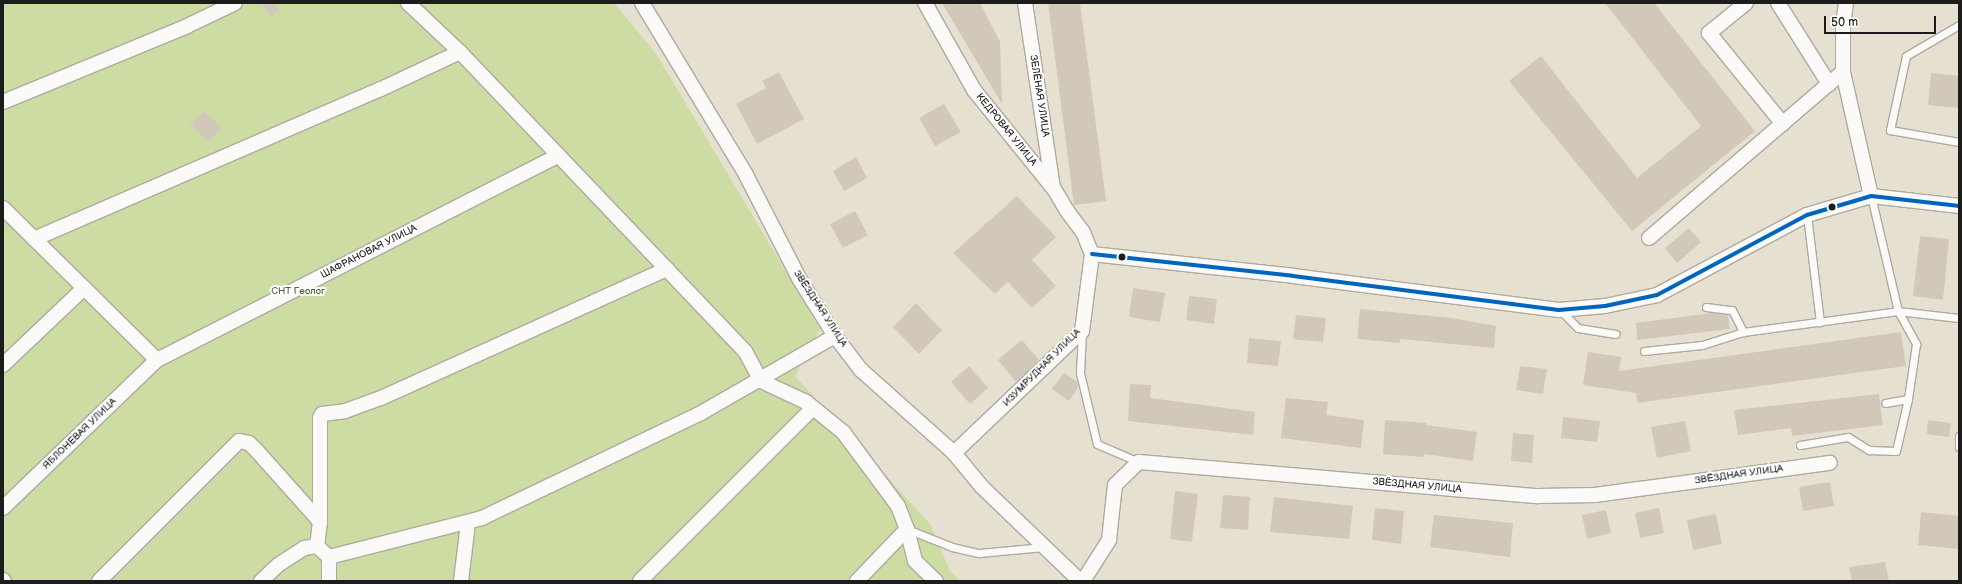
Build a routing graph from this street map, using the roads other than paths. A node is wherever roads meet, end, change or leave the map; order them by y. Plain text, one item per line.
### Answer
1 (235, 3) edge
2 (408, 3) edge
3 (642, 3) edge
4 (925, 3) edge
5 (1025, 3) edge
6 (1746, 3) edge
7 (1778, 3) edge
8 (1846, 3) edge
9 (1959, 25) edge
10 (460, 52) junction
11 (1843, 72) junction
12 (1829, 84) junction
13 (3, 102) edge
14 (1783, 124) junction
15 (1959, 142) edge
16 (558, 156) junction
17 (1054, 189) junction
18 (1871, 196) junction
19 (1959, 206) edge
20 (4, 212) edge
21 (1807, 214) junction
22 (1649, 238) dead end
23 (34, 239) junction
24 (1092, 254) junction
25 (667, 269) junction
26 (84, 288) junction
27 (1706, 307) dead end
28 (1559, 310) junction
29 (1898, 311) junction
30 (1959, 318) edge
31 (1820, 322) junction
32 (1082, 331) junction
33 (1743, 332) junction
34 (1616, 334) dead end
35 (835, 336) junction
36 (1644, 351) dead end
37 (158, 360) junction
38 (3, 365) edge
39 (761, 381) junction
40 (1908, 399) junction
41 (1885, 403) dead end
42 (814, 408) junction
43 (1959, 436) edge
44 (1800, 445) dead end
45 (1959, 447) edge
46 (954, 453) junction
47 (1139, 462) junction
48 (1830, 463) dead end
49 (3, 508) edge
50 (320, 522) junction
51 (468, 523) junction
52 (907, 529) junction
53 (317, 546) junction
54 (1044, 547) junction
55 (329, 557) junction
56 (99, 581) edge
57 (261, 581) edge
58 (329, 581) edge
59 (462, 581) edge
60 (640, 581) edge
61 (856, 581) edge
62 (936, 581) edge
63 (1082, 581) edge

1 - 13 street
2 - 10 street
3 - 35 street, ЗВЁЗДНАЯ УЛИЦА
4 - 17 street, КЕДРОВАЯ УЛИЦА
5 - 17 street, ЗЕЛЁНАЯ УЛИЦА
6 - 14 street
7 - 12 street
8 - 11 street
9 - 15 lane
10 - 16 street
10 - 23 street
11 - 12 street
11 - 18 street
12 - 14 street
14 - 22 street
16 - 25 street
16 - 37 street, ШАФРАНОВАЯ УЛИЦА
17 - 24 street, КЕДРОВАЯ УЛИЦА
18 - 19 street
18 - 21 street
18 - 29 lane
20 - 23 street
21 - 28 street
21 - 31 lane
23 - 26 street
24 - 28 street
24 - 32 street, ИЗУМРУДНАЯ УЛИЦА
25 - 39 street
25 - 50 street
26 - 37 street
26 - 38 street
27 - 33 lane
28 - 34 lane
29 - 30 lane
29 - 31 lane
29 - 40 lane
31 - 33 lane
32 - 46 street, ИЗУМРУДНАЯ УЛИЦА
32 - 47 lane
33 - 36 lane
35 - 39 street
35 - 46 street, ЗВЁЗДНАЯ УЛИЦА
37 - 49 street, ЯБЛОНЕВАЯ УЛИЦА
39 - 42 street
39 - 51 street
40 - 41 lane
40 - 44 lane
42 - 52 street
42 - 60 street
43 - 45 lane
46 - 54 street, ЗВЁЗДНАЯ УЛИЦА
47 - 48 street, ЗВЁЗДНАЯ УЛИЦА
47 - 63 street, ЗВЁЗДНАЯ УЛИЦА
50 - 53 street
50 - 56 street
51 - 55 street
51 - 59 street
52 - 54 lane
52 - 61 street
52 - 62 street
53 - 55 street
53 - 57 street
54 - 63 street, ЗВЁЗДНАЯ УЛИЦА
55 - 58 street

